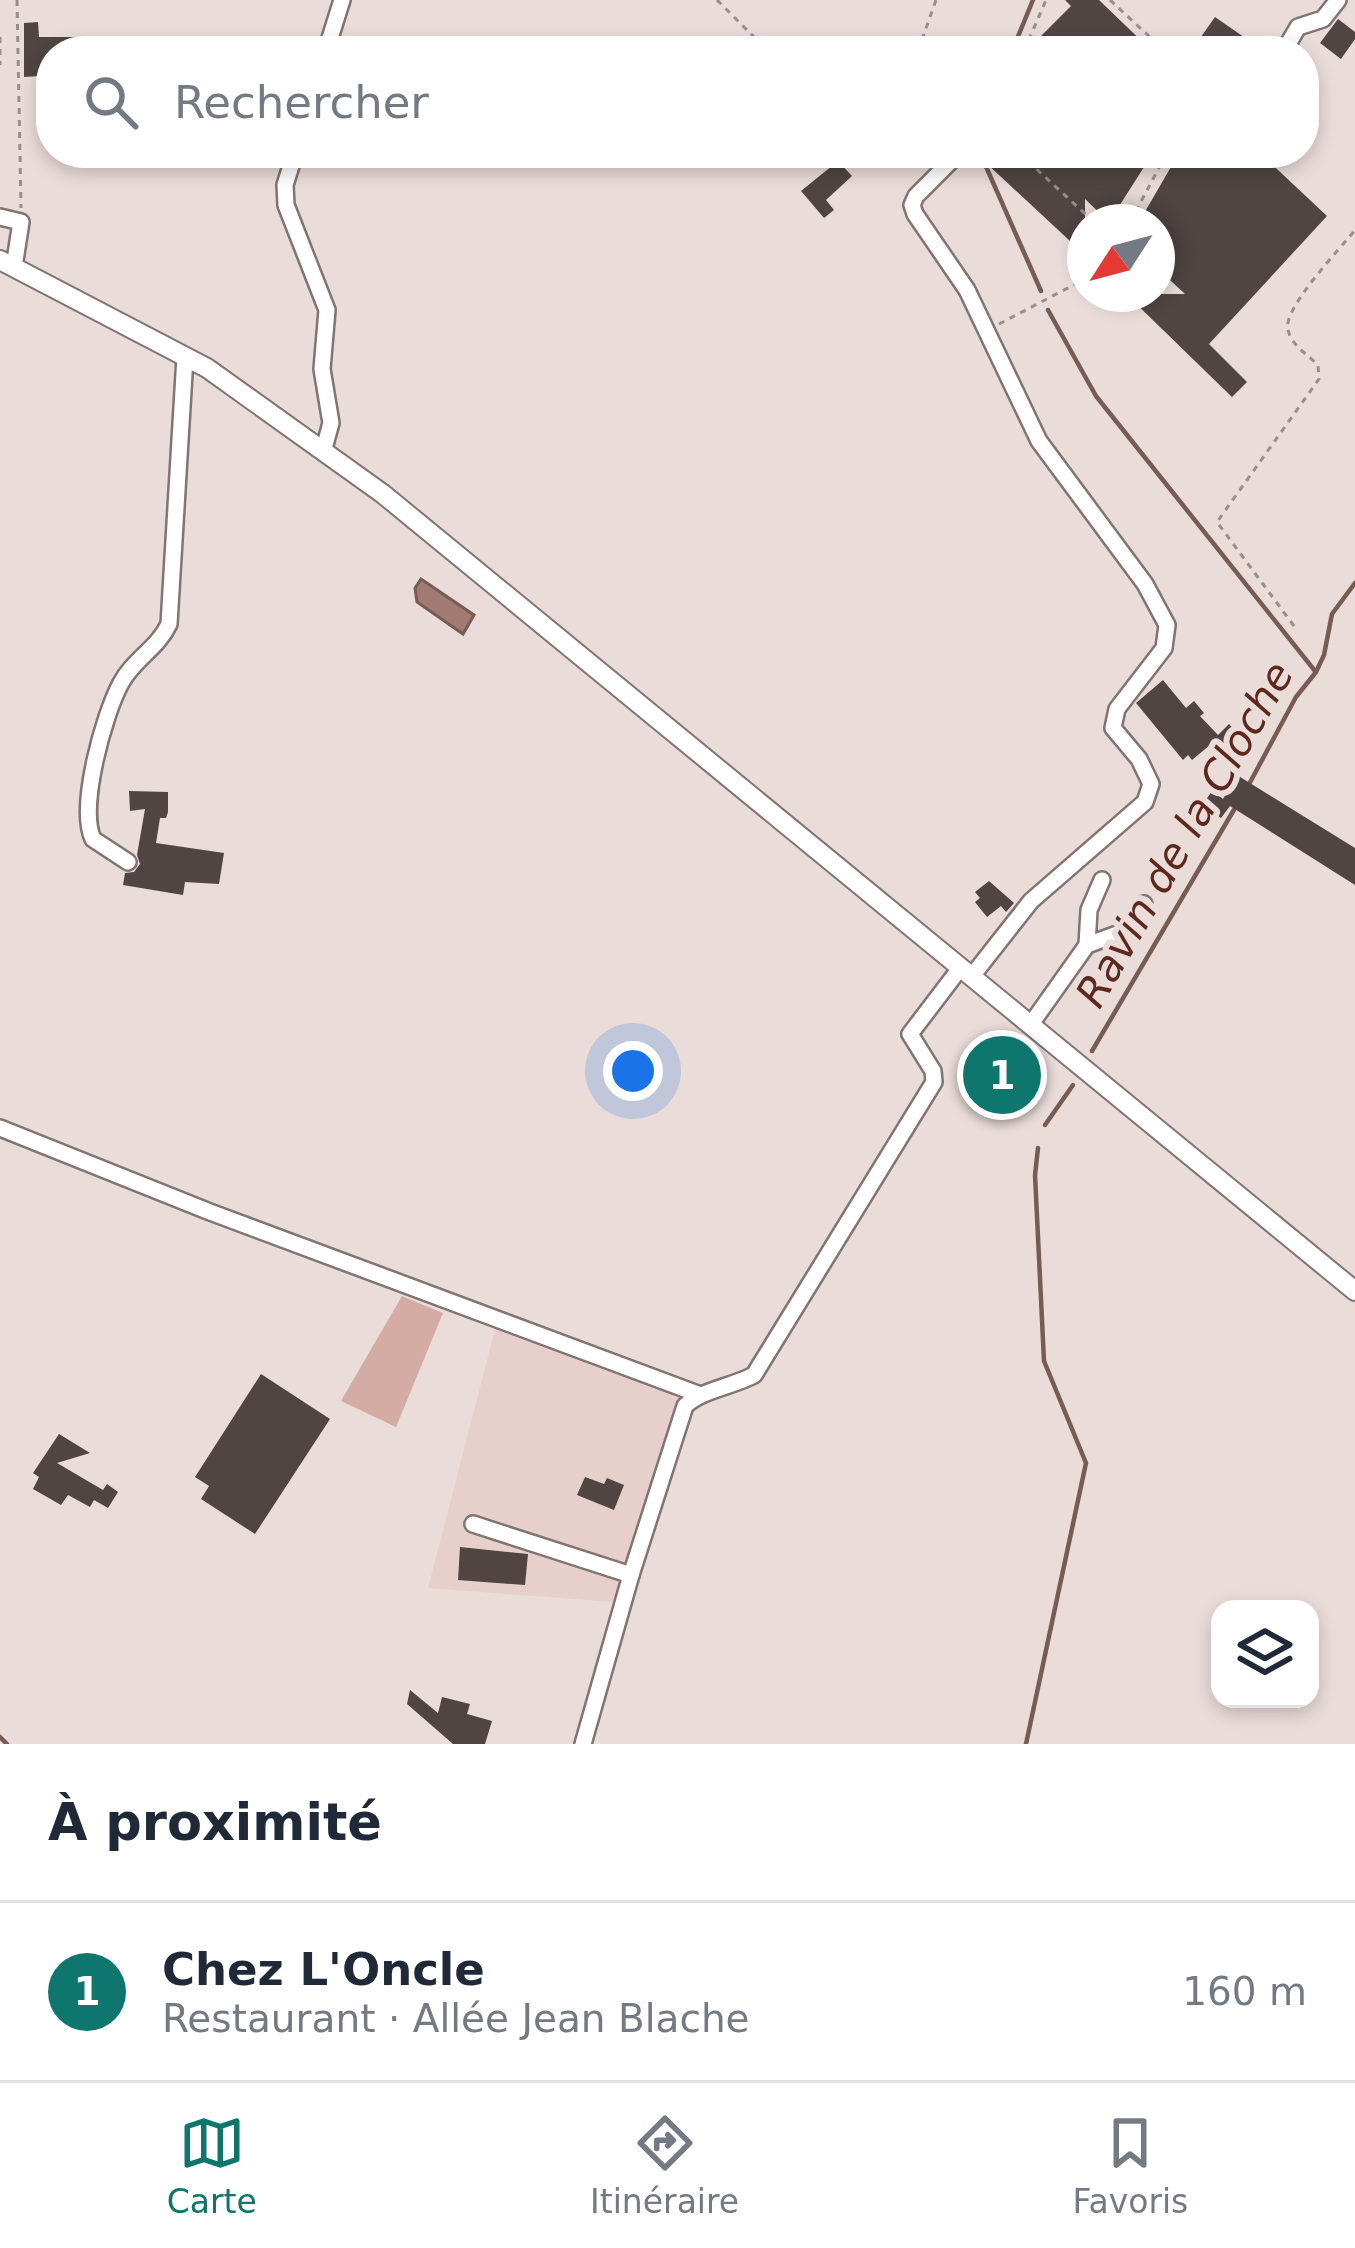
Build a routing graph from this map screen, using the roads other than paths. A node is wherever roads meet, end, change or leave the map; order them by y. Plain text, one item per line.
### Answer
1 (341, 0) edge
2 (1339, 0) edge
3 (330, 36) edge
4 (1293, 36) edge
5 (290, 168) edge
6 (944, 168) edge
7 (11, 219) edge
8 (7, 263) edge
9 (185, 357) junction
10 (323, 452) junction
11 (128, 862) dead end
12 (1102, 880) dead end
13 (1144, 904) dead end
14 (1087, 945) junction
15 (966, 972) junction
16 (1031, 1024) junction
17 (0, 1128) edge
18 (1265, 1216) junction
19 (1355, 1277) edge
20 (1355, 1292) edge
21 (698, 1394) junction
22 (473, 1524) dead end
23 (631, 1575) junction
24 (583, 1744) edge

1 - 3 street
2 - 4 street
5 - 10 street
6 - 15 street
7 - 8 street
8 - 9 main road
9 - 10 main road
9 - 11 street
10 - 15 main road
12 - 14 street
13 - 14 street
14 - 16 street
15 - 16 main road
15 - 21 street
16 - 18 main road
17 - 21 street
18 - 19 main road
18 - 20 main road
21 - 23 street
22 - 23 street
23 - 24 street

